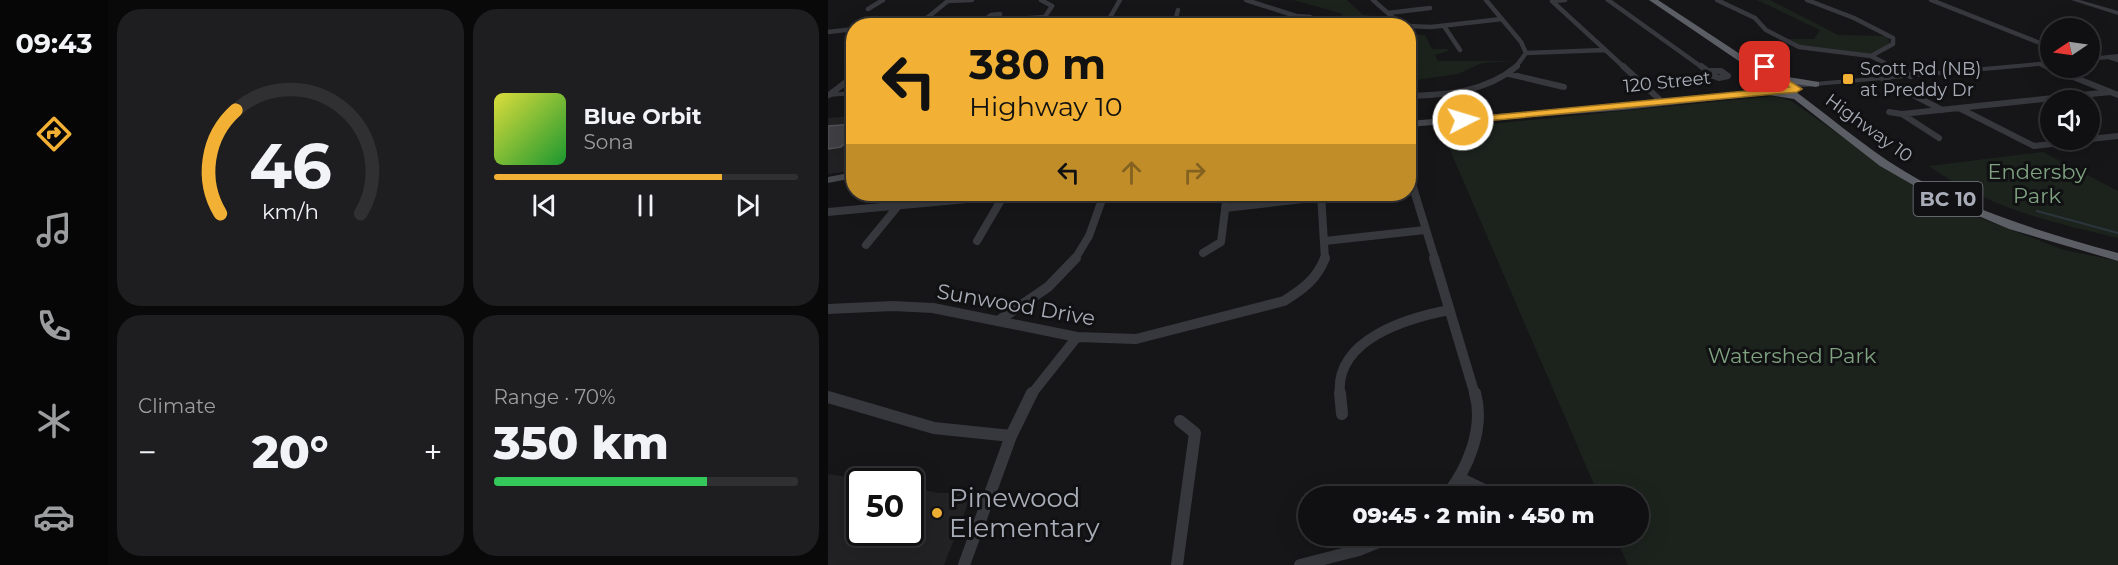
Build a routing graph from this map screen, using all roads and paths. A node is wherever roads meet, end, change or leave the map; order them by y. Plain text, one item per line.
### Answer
1 (883, 0) edge
2 (972, 0) edge
3 (1043, 0) edge
4 (1120, 0) edge
5 (1246, 0) edge
6 (1373, 0) edge
7 (1486, 0) edge
8 (1565, 0) edge
9 (1608, 0) edge
10 (1653, 0) edge
11 (1660, 0) edge
12 (1717, 0) edge
13 (1807, 0) edge
14 (1931, 0) edge
15 (2074, 0) edge
16 (948, 1) edge
17 (1552, 1) edge
18 (1430, 8) dead end
19 (868, 9) dead end
20 (1178, 10) dead end
21 (1388, 13) junction
22 (2118, 14) edge
23 (1046, 16) joint
24 (1296, 16) junction
25 (1310, 17) dead end
26 (926, 18) edge
27 (1018, 18) edge
28 (1110, 18) edge
29 (1176, 18) edge
30 (1288, 18) edge
31 (1394, 18) edge
32 (1503, 19) junction
33 (1416, 26) edge
34 (1444, 26) junction
35 (846, 30) edge
36 (830, 31) edge
37 (2040, 43) edge
38 (1460, 50) dead end
39 (1605, 50) junction
40 (1526, 53) junction
41 (1871, 56) junction
42 (2100, 58) edge
43 (2118, 58) edge
44 (2040, 64) edge
45 (1709, 72) dead end
46 (1509, 74) junction
47 (1767, 76) junction
48 (1911, 76) junction
49 (2075, 78) edge
50 (1879, 79) junction
51 (846, 82) edge
52 (1564, 87) dead end
53 (1798, 89) junction
54 (1763, 91) junction
55 (2110, 92) junction
56 (846, 94) edge
57 (828, 95) edge
58 (1416, 95) edge
59 (2118, 95) edge
60 (1659, 99) junction
61 (1606, 107) junction
62 (1959, 108) junction
63 (1942, 110) junction
64 (1889, 112) dead end
65 (1902, 114) junction
66 (1463, 120) junction
67 (1416, 123) edge
68 (1416, 127) edge
69 (2118, 135) edge
70 (2100, 137) edge
71 (1938, 138) dead end
72 (2040, 145) edge
73 (846, 177) edge
74 (828, 180) edge
75 (846, 180) edge
76 (1416, 199) edge
77 (946, 201) edge
78 (1000, 201) edge
79 (1101, 201) edge
80 (1226, 201) edge
81 (1277, 201) edge
82 (1322, 201) edge
83 (898, 206) junction
84 (1225, 208) junction
85 (828, 212) edge
86 (1425, 230) junction
87 (976, 241) dead end
88 (1325, 241) junction
89 (866, 245) dead end
90 (2118, 250) edge
91 (1203, 253) dead end
92 (2118, 257) edge
93 (828, 309) edge
94 (1449, 309) junction
95 (998, 321) junction
96 (1077, 337) junction
97 (828, 397) edge
98 (1342, 414) dead end
99 (1180, 421) dead end
100 (1011, 436) junction
101 (1461, 479) junction
102 (1455, 486) edge
103 (1476, 486) edge
104 (1374, 546) edge
105 (964, 565) edge
106 (1177, 565) edge
107 (1300, 565) edge

1 - 19 street
2 - 16 street
3 - 23 street
4 - 28 street
5 - 24 street
6 - 21 street
7 - 32 street
8 - 17 street
9 - 45 street
10 - 47 highway, Highway 10 / BC 10
11 - 53 highway, Highway 10 / BC 10
12 - 41 street
13 - 41 street
14 - 37 street
15 - 22 street
16 - 26 street
17 - 39 street
18 - 21 street
20 - 29 street
21 - 31 street
23 - 27 street
24 - 25 street
24 - 30 street
32 - 34 street
32 - 40 street
33 - 34 street
34 - 38 street
35 - 36 street
39 - 40 street
39 - 60 street
40 - 46 street
41 - 48 street
42 - 43 street
44 - 48 street, 120 Street
46 - 52 street
46 - 58 street
47 - 53 highway, Highway 10 / BC 10
47 - 54 highway
48 - 50 street, 120 Street
49 - 55 street
50 - 53 street, 120 Street
50 - 63 street
51 - 57 street
53 - 54 highway
53 - 54 main road, 120 Street
53 - 90 highway, Highway 10 / BC 10
53 - 92 highway, Highway 10 / BC 10
54 - 60 main road, 120 Street
54 - 61 main road, 120 Street
55 - 59 street
55 - 62 street
56 - 57 street
60 - 61 main road, 120 Street
61 - 66 main road, 120 Street
62 - 63 street
62 - 72 street
63 - 65 street
64 - 65 street
65 - 71 street
66 - 67 main road, 120 Street
66 - 68 main road, 120 Street
69 - 70 street
73 - 74 main road
74 - 75 main road
76 - 86 street
77 - 83 street
78 - 87 street
79 - 95 street
80 - 84 street
81 - 84 street
82 - 88 street, Sunwood Drive
83 - 85 street
83 - 89 street
84 - 91 street
86 - 88 street
86 - 94 street
88 - 96 street, Sunwood Drive
93 - 95 street, Sunwood Drive
94 - 98 street
94 - 101 street
95 - 96 street, Sunwood Drive
96 - 100 street
97 - 100 street
99 - 106 street
100 - 105 street
101 - 102 street
101 - 103 street
104 - 107 street

